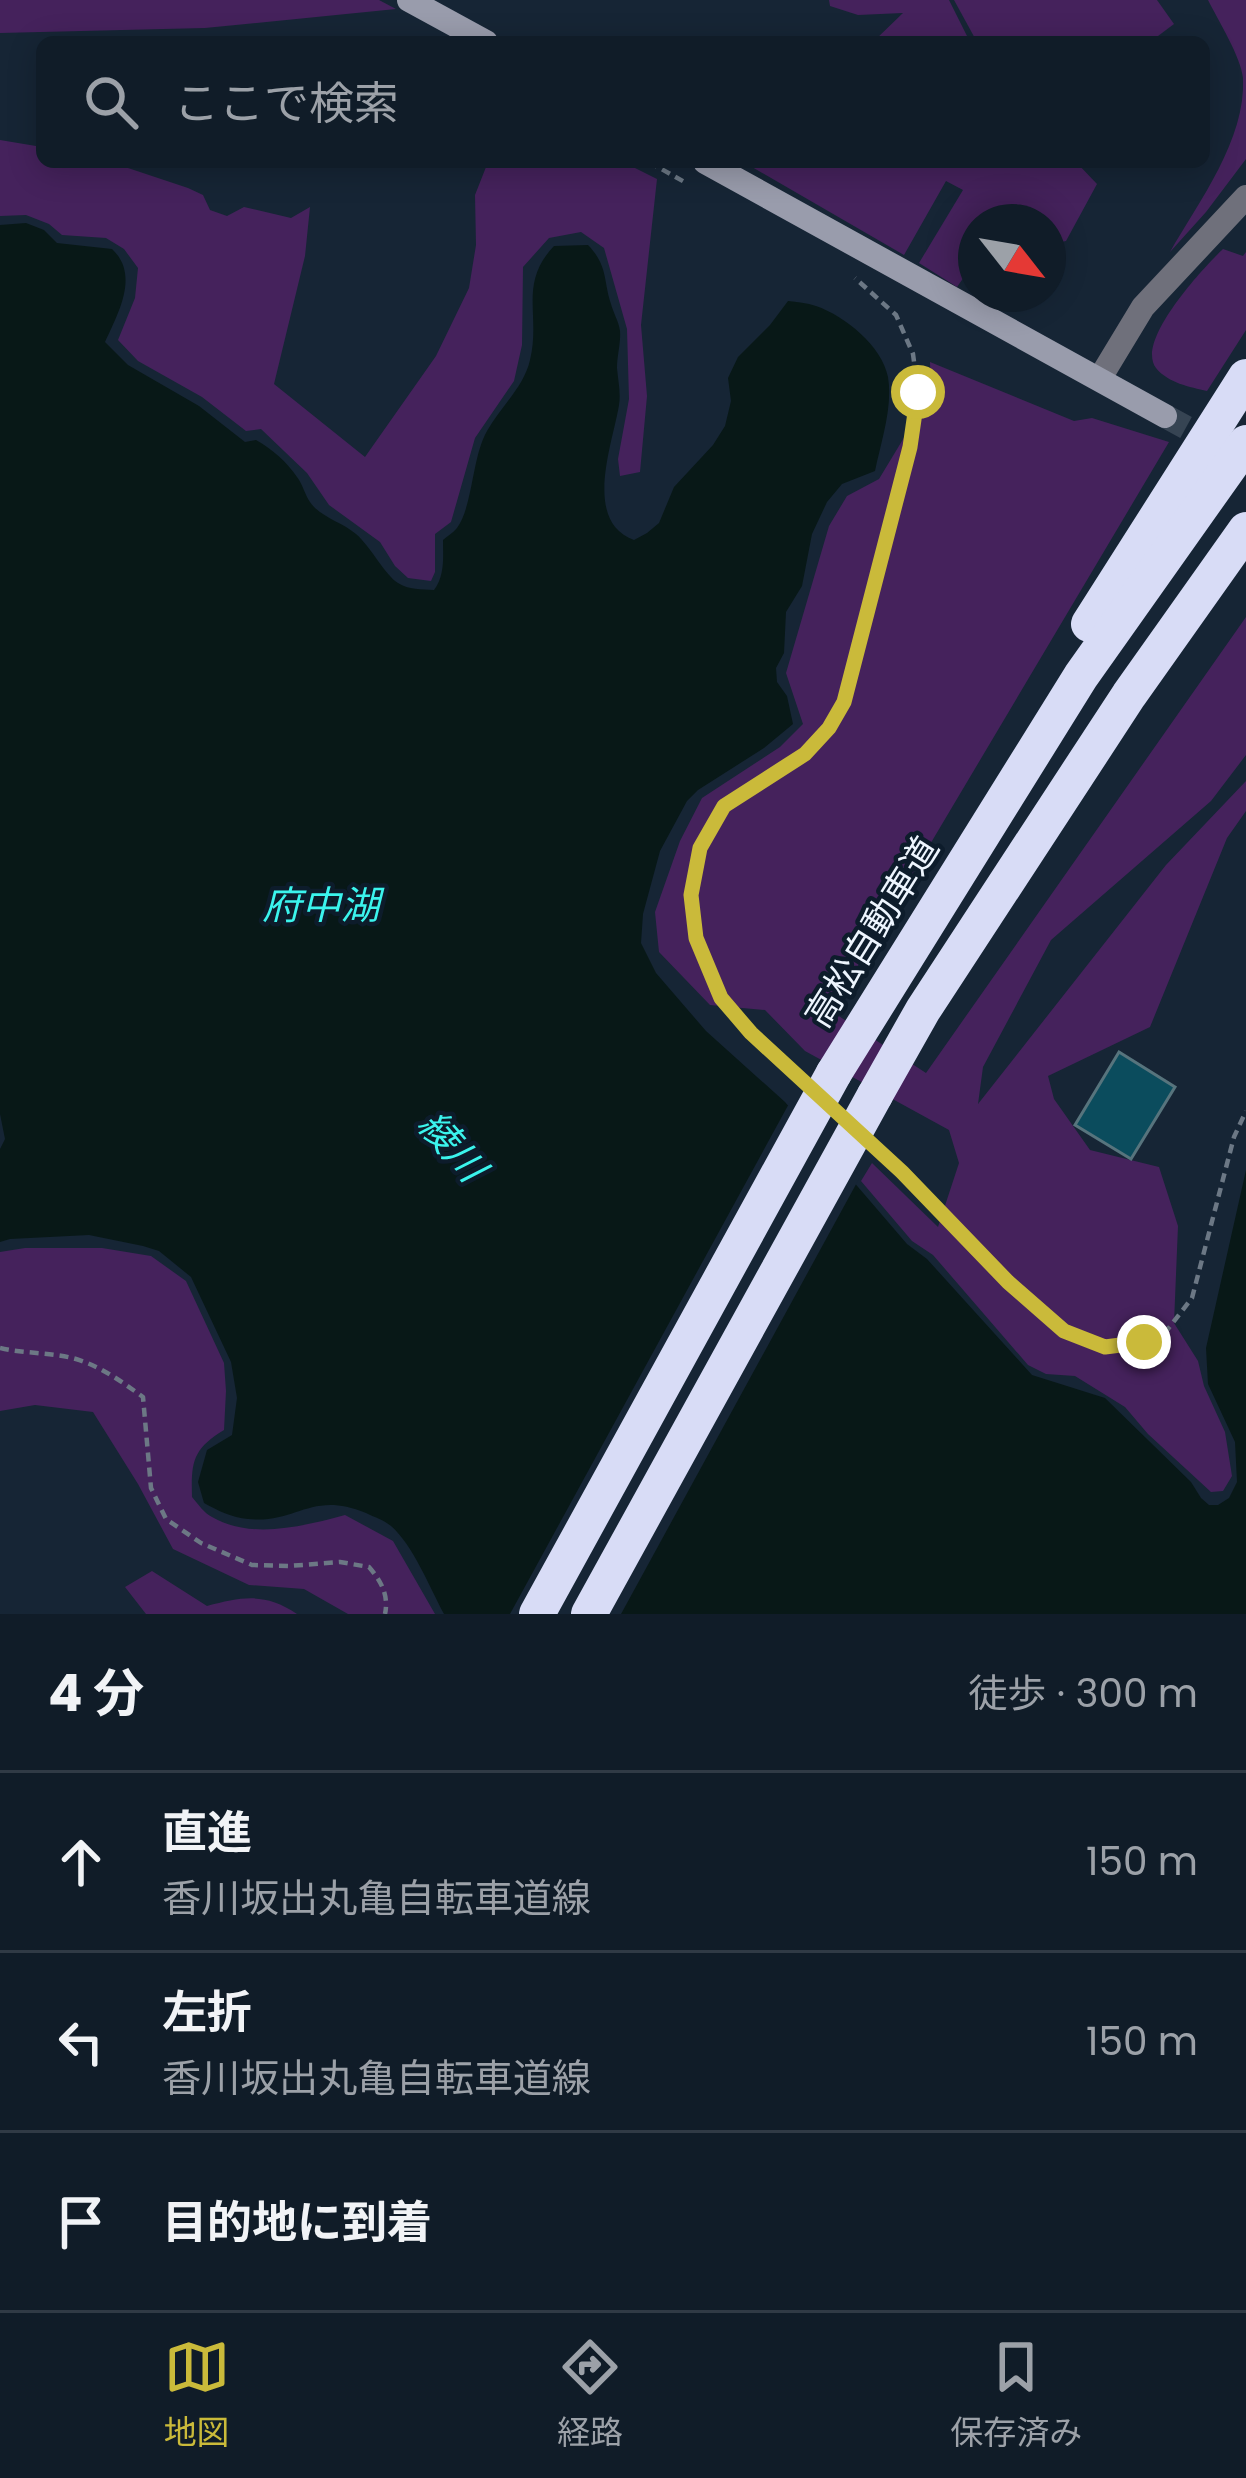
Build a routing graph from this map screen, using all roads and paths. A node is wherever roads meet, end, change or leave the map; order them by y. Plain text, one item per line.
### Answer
1 (409, 0) edge
2 (475, 36) edge
3 (660, 168) edge
4 (716, 168) edge
5 (690, 185) dead end
6 (1246, 196) edge
7 (856, 278) dead end
8 (1246, 377) edge
9 (1100, 378) junction
10 (1165, 416) tunnel mouth
11 (1246, 443) edge
12 (1246, 530) edge
13 (1246, 570) edge
14 (1129, 694) junction
15 (885, 988) junction
16 (818, 1076) junction
17 (1246, 1112) edge
18 (868, 1141) dead end
19 (0, 1348) edge
20 (386, 1614) edge
21 (537, 1614) edge
22 (589, 1614) edge

1 - 2 main road
3 - 5 path
4 - 9 main road
6 - 9 street
7 - 16 path
8 - 15 highway
9 - 10 main road
11 - 15 highway, 高松自動車道
12 - 14 highway
13 - 14 highway
14 - 22 highway, bridge
15 - 16 highway, 高松自動車道
16 - 21 highway, 高松自動車道, bridge
17 - 18 path
19 - 20 path

